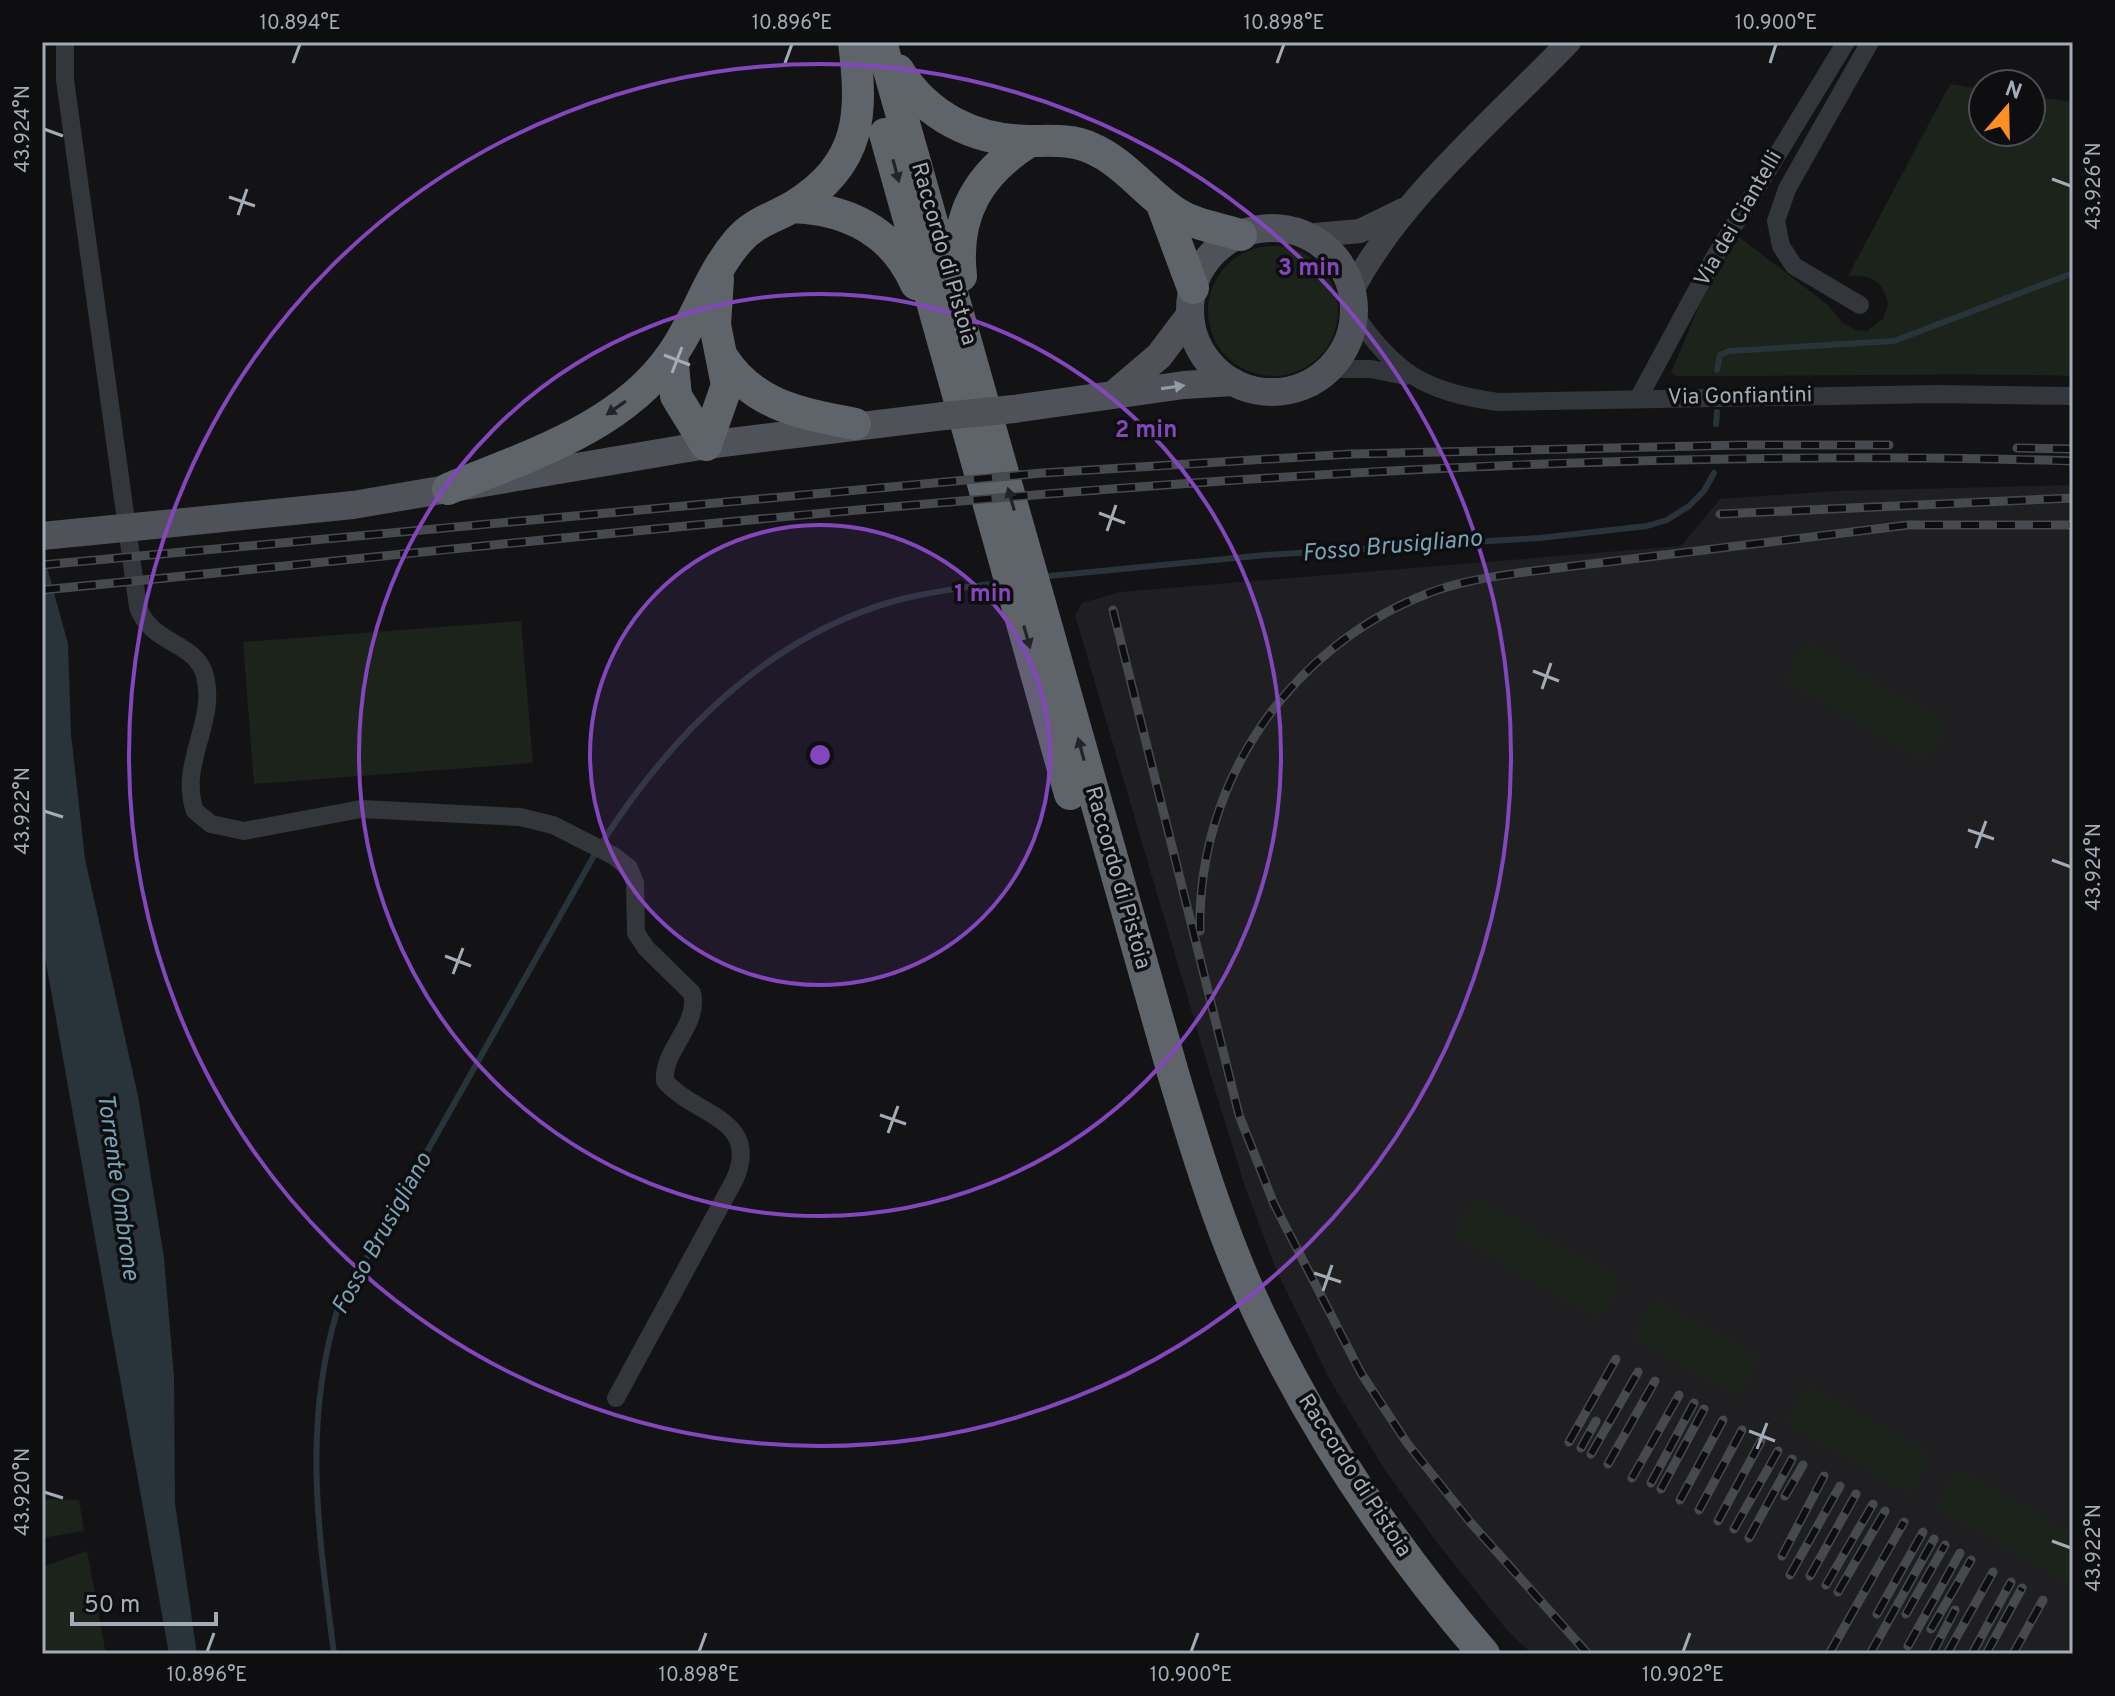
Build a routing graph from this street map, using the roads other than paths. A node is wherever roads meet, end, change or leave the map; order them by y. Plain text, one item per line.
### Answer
1 (65, 42) edge
2 (854, 42) edge
3 (860, 42) edge
4 (883, 42) edge
5 (1569, 42) edge
6 (1846, 42) edge
7 (1870, 42) edge
8 (1030, 141) junction
9 (1161, 202) junction
10 (792, 207) junction
11 (1409, 208) junction
12 (1241, 235) junction
13 (1304, 236) junction
14 (719, 271) junction
15 (1191, 302) junction
16 (1352, 302) junction
17 (1860, 305) dead end
18 (957, 347) junction
19 (672, 355) junction
20 (723, 358) junction
21 (1328, 369) junction
22 (1411, 376) junction
23 (1233, 382) junction
24 (1112, 395) junction
25 (2073, 396) edge
26 (1638, 399) junction
27 (855, 424) junction
28 (706, 445) junction
29 (448, 489) junction
30 (42, 536) edge
31 (616, 1398) dead end
32 (1457, 1654) edge
33 (1484, 1654) edge

1 - 31 street
2 - 10 highway
3 -> 18 highway, Raccordo di Pistoia
4 - 8 highway
4 - 18 highway, Raccordo di Pistoia
5 - 11 main road
6 - 26 street, Via dei Ciantelli
7 - 17 street
8 - 9 highway
8 - 18 highway
9 - 12 highway
9 - 15 highway
10 - 14 highway
10 - 18 highway
11 - 13 main road
11 - 16 main road
12 - 13 main road
12 - 15 main road
13 - 16 main road
14 - 19 highway
14 - 20 highway
15 - 23 main road
15 - 24 main road
16 - 21 main road
16 - 22 street, Via Gonfiantini
18 -> 32 highway, Raccordo di Pistoia
33 -> 18 highway, Raccordo di Pistoia
19 - 28 highway
19 -> 29 highway
20 - 27 highway
20 - 28 highway
21 - 22 street, Via Gonfiantini
21 - 23 main road
22 - 26 street, Via Gonfiantini
24 -> 23 main road
24 - 27 main road, bridge
25 - 26 street, Via Gonfiantini
27 - 28 main road
28 - 29 main road
29 - 30 main road, bridge

